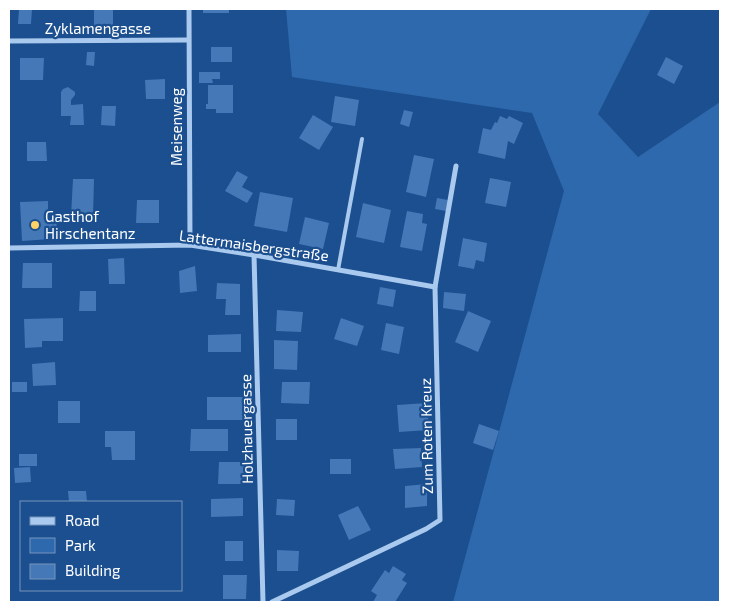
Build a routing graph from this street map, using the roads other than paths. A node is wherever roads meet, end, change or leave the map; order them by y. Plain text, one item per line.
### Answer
1 (189, 9) edge
2 (188, 40) junction
3 (9, 41) edge
4 (362, 139) dead end
5 (456, 166) dead end
6 (190, 245) junction
7 (9, 248) edge
8 (254, 255) junction
9 (338, 270) junction
10 (435, 287) junction
11 (263, 602) edge
12 (272, 602) edge

1 - 2 street, Meisenweg
2 - 3 street, Zyklamengasse
2 - 6 street, Meisenweg
4 - 9 lane
5 - 10 street, Zum Roten Kreuz
6 - 7 street, Lattermaisbergstraße
6 - 8 street, Lattermaisbergstraße
8 - 9 street, Lattermaisbergstraße
8 - 11 street, Holzhauergasse
9 - 10 street, Lattermaisbergstraße
10 - 12 street, Zum Roten Kreuz

